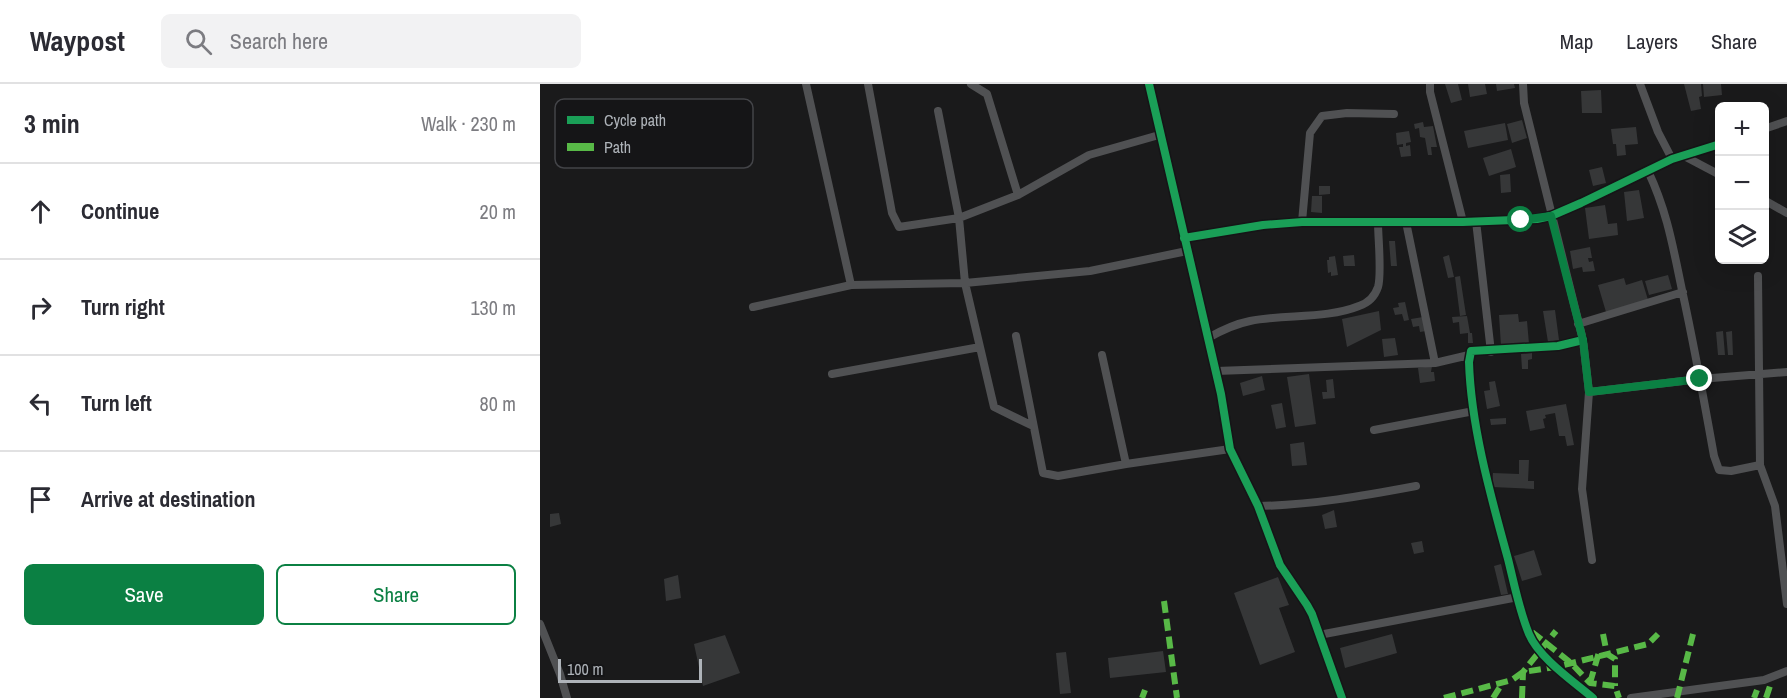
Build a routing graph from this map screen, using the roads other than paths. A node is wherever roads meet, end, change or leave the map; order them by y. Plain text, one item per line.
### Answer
1 (806, 84) edge
2 (868, 84) edge
3 (971, 84) edge
4 (1149, 84) edge
5 (1430, 84) edge
6 (1523, 84) edge
7 (1640, 84) edge
8 (938, 111) dead end
9 (1394, 114) dead end
10 (1787, 121) edge
11 (1769, 127) edge
12 (1159, 135) junction
13 (1715, 145) edge
14 (1684, 156) junction
15 (1672, 159) junction
16 (1648, 171) junction
17 (1715, 173) edge
18 (1018, 195) junction
19 (1769, 203) edge
20 (1787, 213) edge
21 (1551, 216) junction
22 (959, 218) junction
23 (1476, 221) junction
24 (1302, 222) junction
25 (1377, 222) junction
26 (1406, 222) junction
27 (1463, 222) junction
28 (1184, 238) junction
29 (1187, 251) junction
30 (1758, 276) dead end
31 (965, 283) junction
32 (851, 285) junction
33 (1683, 292) junction
34 (753, 308) dead end
35 (1578, 324) junction
36 (1016, 336) dead end
37 (1208, 338) junction
38 (1583, 340) junction
39 (980, 347) junction
40 (1491, 352) junction
41 (1102, 355) dead end
42 (1469, 355) junction
43 (1435, 363) junction
44 (1216, 371) junction
45 (1787, 372) edge
46 (832, 374) dead end
47 (1758, 374) junction
48 (1700, 379) junction
49 (1589, 392) junction
50 (1474, 411) junction
51 (1033, 426) junction
52 (1374, 430) dead end
53 (1230, 449) junction
54 (1126, 464) junction
55 (1760, 465) junction
56 (1416, 486) dead end
57 (1258, 506) junction
58 (1592, 560) dead end
59 (1518, 597) junction
60 (1787, 604) edge
61 (540, 624) edge
62 (1319, 635) junction
63 (1787, 671) edge
64 (567, 698) edge
65 (1342, 698) edge
66 (1593, 698) edge
67 (1631, 698) edge

1 - 32 street
2 - 22 street
3 - 18 street
4 - 12 street
5 - 27 street
6 - 21 street
7 - 15 street
8 - 22 street
9 - 24 street
10 - 11 street
12 - 18 street
12 - 28 street
13 - 14 street
14 - 15 street
14 - 17 street
15 - 16 street
16 - 21 street
16 - 33 street
18 - 22 street
19 - 20 street
21 - 23 street
21 - 35 street
22 - 31 street
23 - 27 street
23 - 40 street
24 - 25 street
24 - 28 street
25 - 26 street
25 - 37 street
26 - 27 street
26 - 43 street
28 - 29 street
29 - 31 street
29 - 37 street
30 - 47 street
31 - 32 street
31 - 39 street
32 - 34 street
33 - 35 street
33 - 48 street
35 - 38 street
36 - 51 street
37 - 44 street
38 - 40 street
38 - 49 street
39 - 46 street
39 - 51 street
40 - 42 street
41 - 54 street
42 - 43 street
42 - 50 street
43 - 44 street
44 - 53 street
45 - 47 street
47 - 48 street
47 - 55 street
48 - 49 street
48 - 55 street
49 - 58 street
50 - 52 street
50 - 59 street
51 - 54 street
53 - 54 street
53 - 57 street
55 - 60 street
56 - 57 street
57 - 62 street
59 - 62 street
59 - 66 street
61 - 64 street
62 - 65 street
63 - 67 street

